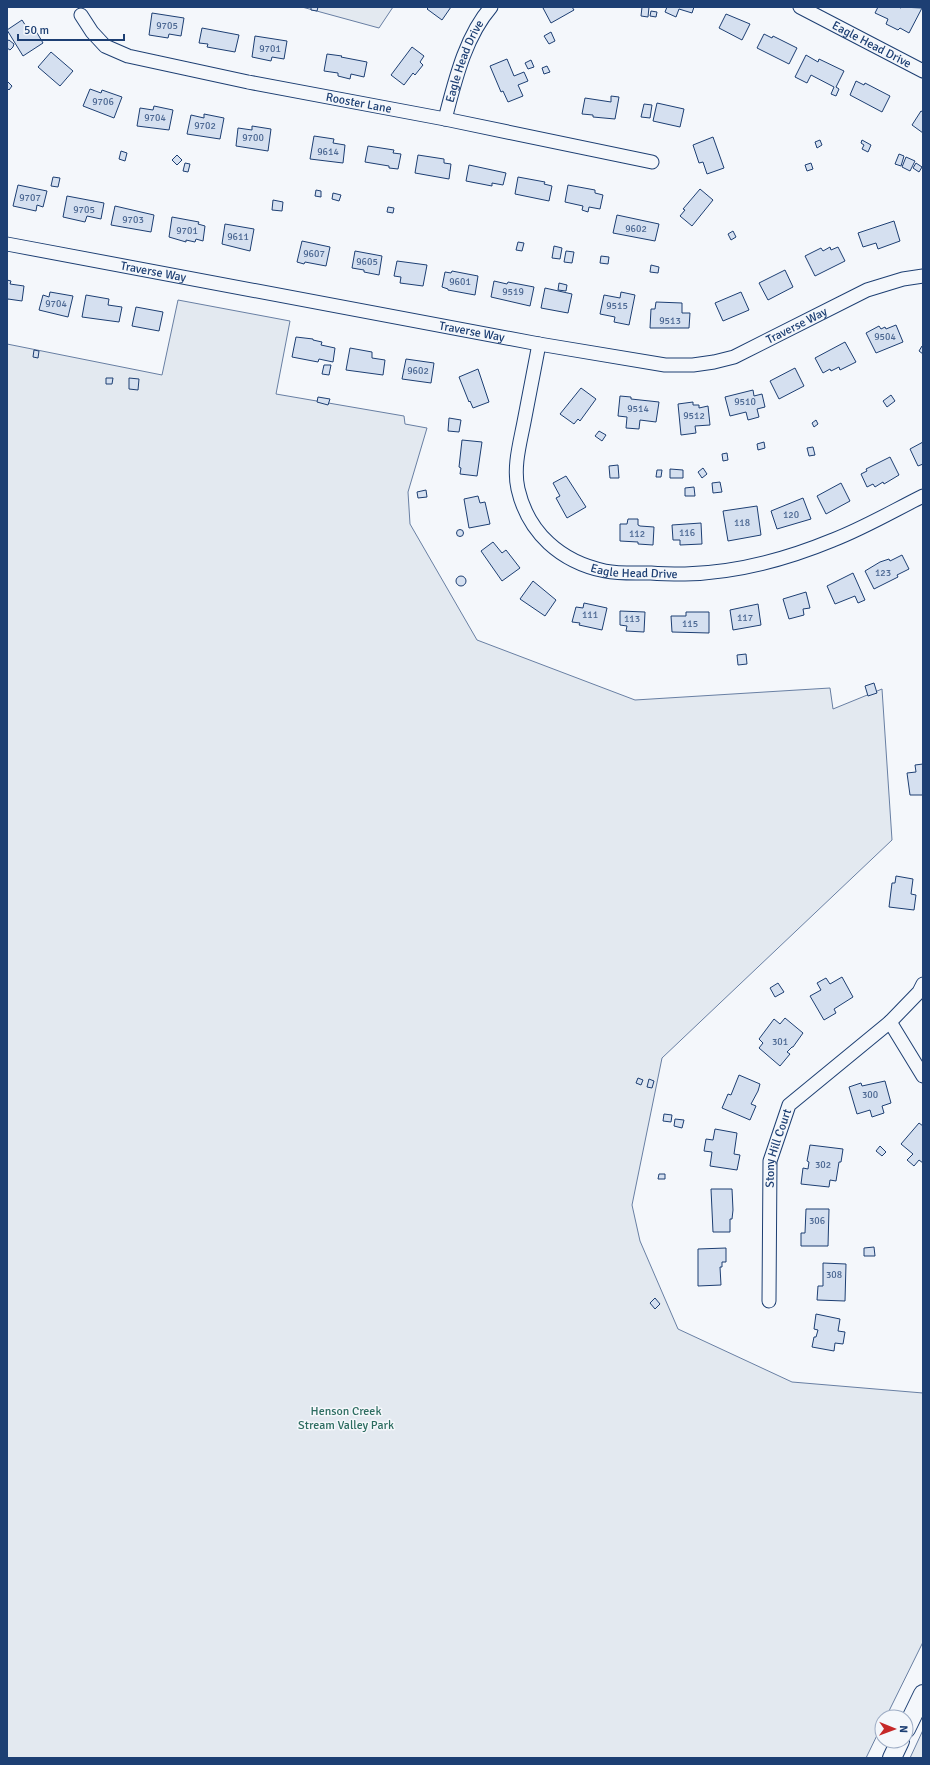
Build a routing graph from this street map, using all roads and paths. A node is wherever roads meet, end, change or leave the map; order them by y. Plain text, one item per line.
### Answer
1 (491, 7) edge
2 (800, 7) edge
3 (81, 15) dead end
4 (923, 71) edge
5 (445, 119) junction
6 (652, 162) dead end
7 (7, 244) edge
8 (923, 276) edge
9 (539, 344) junction
10 (923, 496) edge
11 (923, 984) edge
12 (890, 1022) junction
13 (923, 1076) edge
14 (769, 1301) dead end
15 (923, 1694) edge
16 (914, 1713) edge

1 - 5 street, Eagle Head Drive
2 - 4 street, Eagle Head Drive
3 - 5 street, Rooster Lane
5 - 6 street, Rooster Lane
7 - 9 street, Traverse Way
8 - 9 street, Traverse Way
9 - 10 street, Eagle Head Drive
11 - 12 street, Stony Hill Court
12 - 13 street
12 - 14 street, Stony Hill Court
15 - 16 main road

